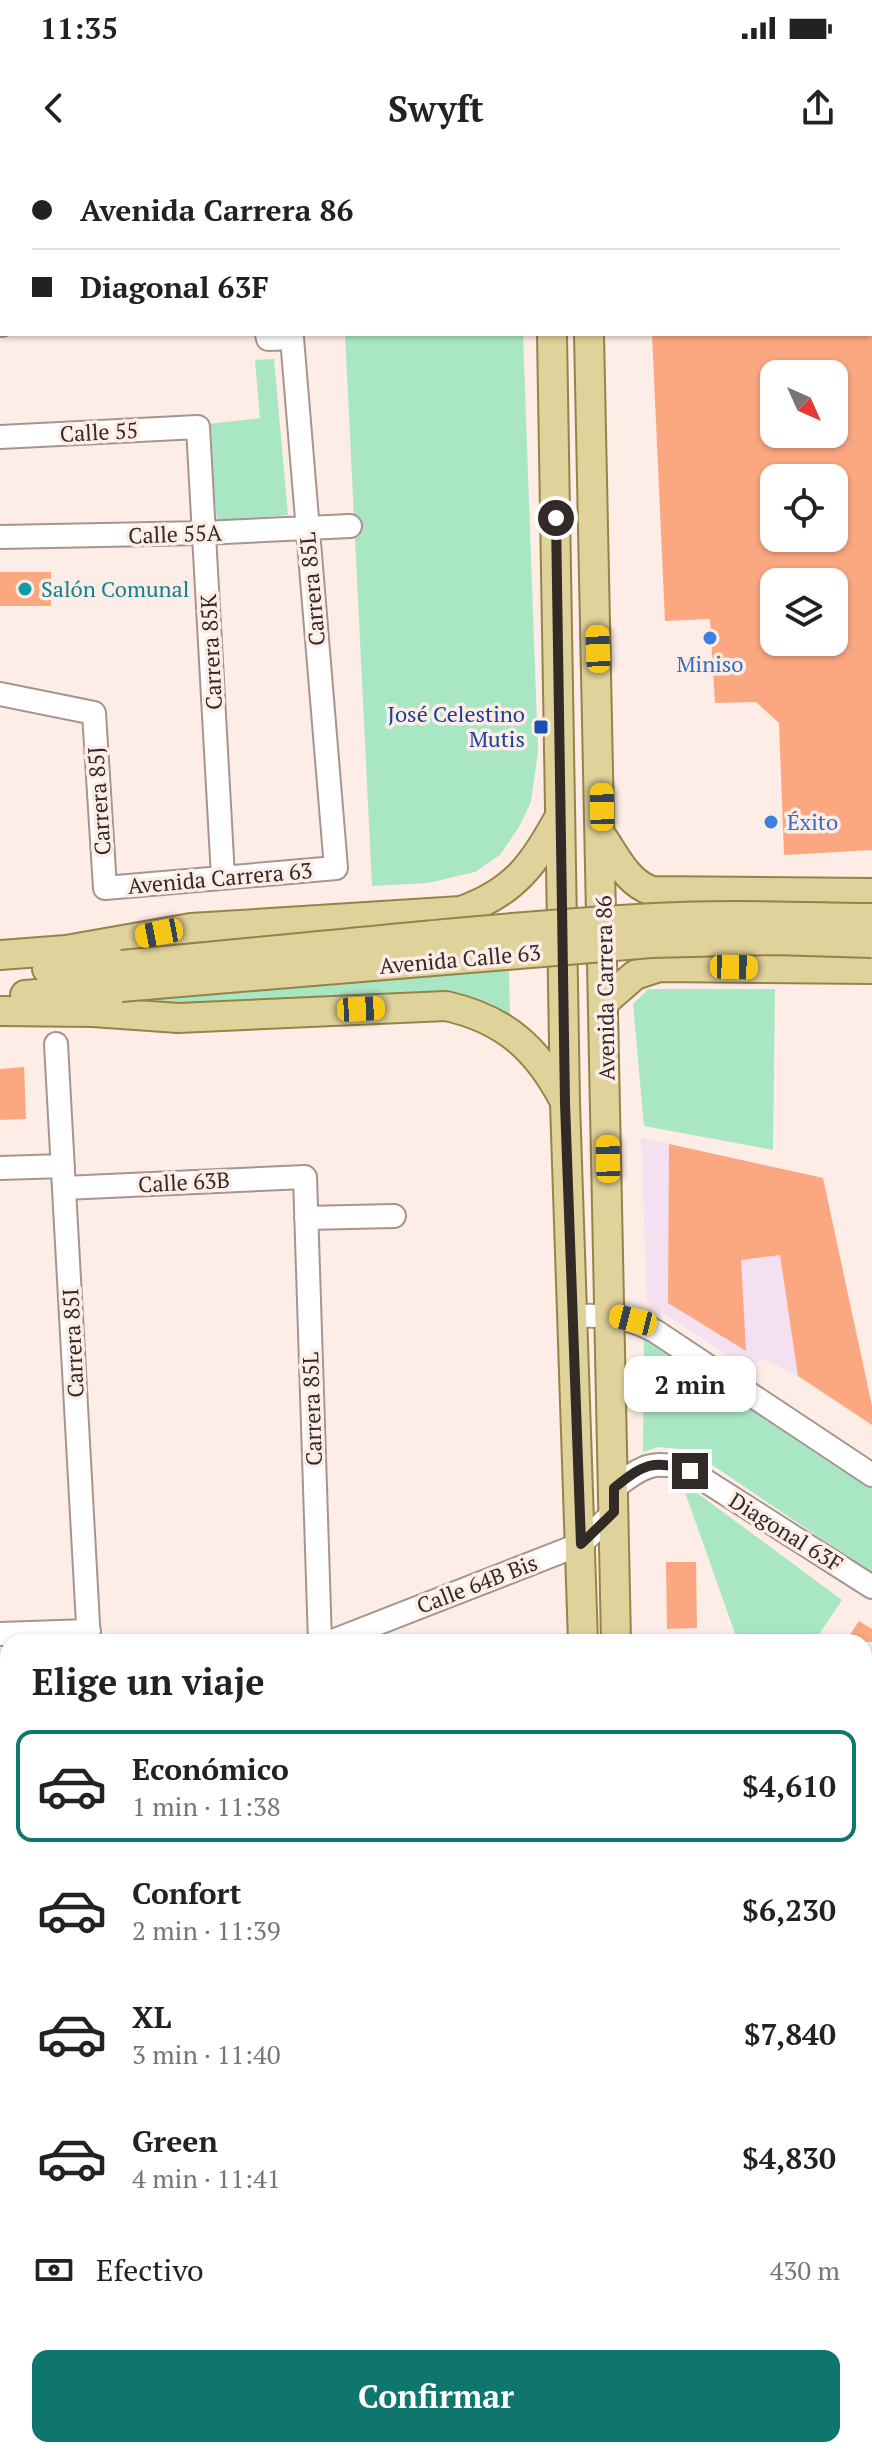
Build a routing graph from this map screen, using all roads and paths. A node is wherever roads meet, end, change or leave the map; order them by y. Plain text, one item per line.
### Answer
1 (267, 336) edge
2 (552, 336) edge
3 (589, 336) edge
4 (198, 427) joint
5 (0, 437) edge
6 (350, 526) dead end
7 (307, 527) junction
8 (204, 533) junction
9 (0, 537) edge
10 (0, 694) edge
11 (562, 812) junction
12 (603, 838) junction
13 (336, 868) joint
14 (223, 877) junction
15 (105, 888) joint
16 (872, 893) edge
17 (872, 918) edge
18 (872, 943) edge
19 (0, 955) edge
20 (872, 969) edge
21 (0, 972) edge
22 (122, 976) junction
23 (0, 997) edge
24 (604, 1002) junction
25 (0, 1011) edge
26 (56, 1044) dead end
27 (565, 1103) junction
28 (0, 1168) edge
29 (63, 1177) junction
30 (305, 1177) joint
31 (394, 1216) dead end
32 (306, 1218) junction
33 (612, 1314) junction
34 (573, 1316) junction
35 (872, 1475) edge
36 (614, 1500) junction
37 (581, 1544) junction
38 (872, 1587) edge
39 (89, 1634) edge
40 (320, 1634) edge
41 (350, 1634) edge
42 (583, 1634) edge
43 (616, 1634) edge

1 - 7 street, Carrera 85L
2 - 11 main road, Avenida Carrera 86
3 - 12 main road, Avenida Carrera 86
4 - 5 street, Calle 55
4 - 8 street, Carrera 85K
6 - 7 street, Calle 55A
7 - 8 street, Calle 55A
7 - 13 street, Carrera 85L
8 - 9 street, Calle 55A
8 - 14 street, Carrera 85K
10 - 15 street, Carrera 85J
11 - 19 main road
11 - 27 main road, Avenida Carrera 86
12 - 16 main road
12 - 24 main road, Avenida Carrera 86
13 - 14 street, Avenida Carrera 63
14 - 15 street, Avenida Carrera 63
17 - 22 main road, Avenida Calle 63, bridge
18 - 22 main road, Avenida Calle 63, bridge
20 - 24 main road
21 - 22 main road, Avenida Calle 63
22 - 23 main road, Avenida Calle 63
24 - 33 main road, Avenida Carrera 86
25 - 27 main road
26 - 29 street, Carrera 85I
27 - 34 main road, Avenida Carrera 86
28 - 29 street, Calle 63B
29 - 30 street, Calle 63B
29 - 39 street, Carrera 85I
30 - 32 street, Carrera 85L
31 - 32 street
32 - 40 street, Carrera 85L
33 - 34 street
33 - 35 street
33 - 36 main road, Avenida Carrera 86
34 - 37 main road, Avenida Carrera 86
36 - 37 street, Calle 64B Bis
36 - 38 street, Diagonal 63F
36 - 43 main road, Avenida Carrera 86
37 - 41 street, Calle 64B Bis
37 - 42 main road, Avenida Carrera 86

